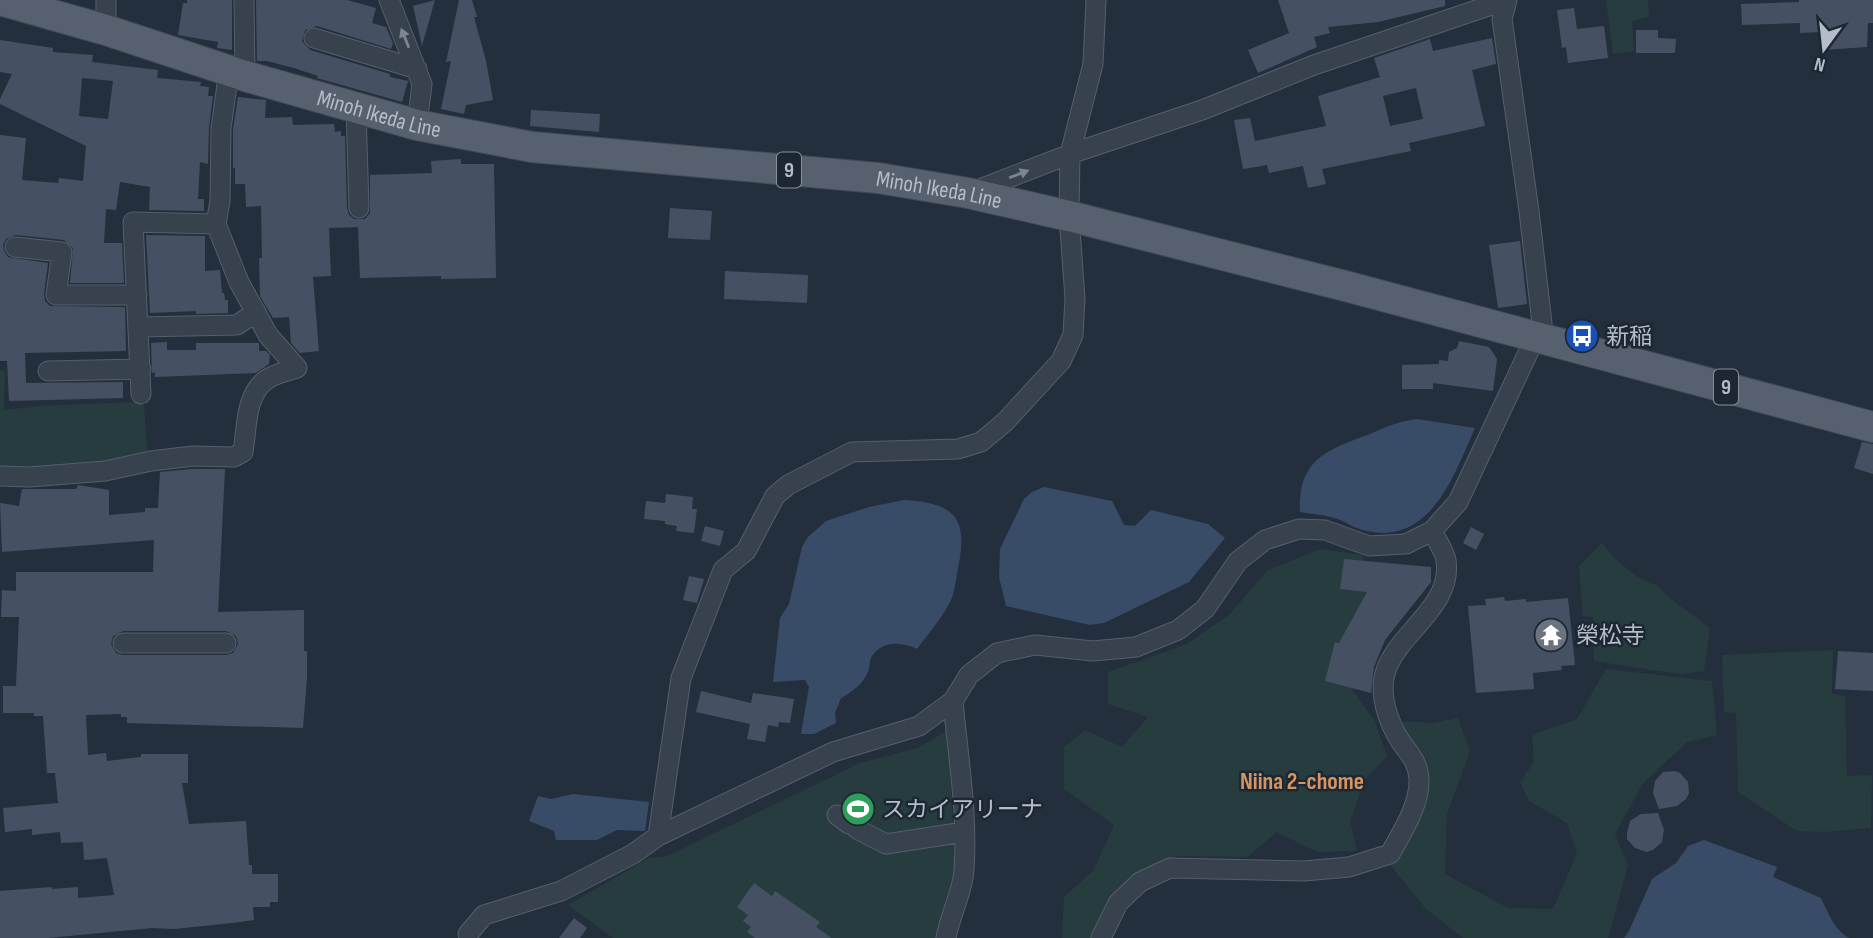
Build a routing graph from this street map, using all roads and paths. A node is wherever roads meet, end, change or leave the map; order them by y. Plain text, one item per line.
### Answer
1 (0, 0) edge
2 (106, 0) edge
3 (244, 0) edge
4 (389, 0) edge
5 (1097, 0) edge
6 (1506, 0) edge
7 (106, 30) junction
8 (314, 38) dead end
9 (417, 69) junction
10 (235, 73) junction
11 (356, 109) junction
12 (416, 125) junction
13 (1070, 154) junction
14 (968, 193) junction
15 (359, 208) dead end
16 (1069, 216) junction
17 (216, 225) junction
18 (15, 247) dead end
19 (137, 295) junction
20 (256, 312) junction
21 (139, 327) junction
22 (1536, 336) junction
23 (141, 369) junction
24 (48, 371) dead end
25 (141, 394) dead end
26 (1873, 427) edge
27 (0, 476) edge
28 (1432, 531) junction
29 (122, 643) dead end
30 (226, 643) dead end
31 (953, 701) junction
32 (848, 823) dead end
33 (964, 832) junction
34 (658, 836) junction
35 (468, 934) dead end
36 (946, 938) edge
37 (1101, 938) edge

1 - 7 main road, Minoh Ikeda Line / 9
2 - 7 street
3 - 10 street
9 -> 4 street
5 - 13 street
6 - 13 street
6 - 22 street
7 - 10 main road, Minoh Ikeda Line / 9
8 - 9 street
9 - 12 street
10 - 11 main road, Minoh Ikeda Line / 9
10 - 17 street
11 - 12 main road, Minoh Ikeda Line / 9
11 - 15 street
12 - 14 main road, Minoh Ikeda Line / 9
14 -> 13 street
13 - 16 street
14 - 16 main road, Minoh Ikeda Line / 9
16 - 22 main road, Minoh Ikeda Line / 9
16 - 34 street
17 - 19 street
17 - 20 street
18 - 19 street
19 - 21 street
20 - 21 street
20 - 27 street
21 - 23 street
22 - 26 main road, Minoh Ikeda Line / 9
22 - 28 street
23 - 24 street
23 - 25 street
28 - 31 street
28 - 37 street
29 - 30 street
31 - 33 street
31 - 34 street
32 - 33 street
33 - 36 street
34 - 35 street

